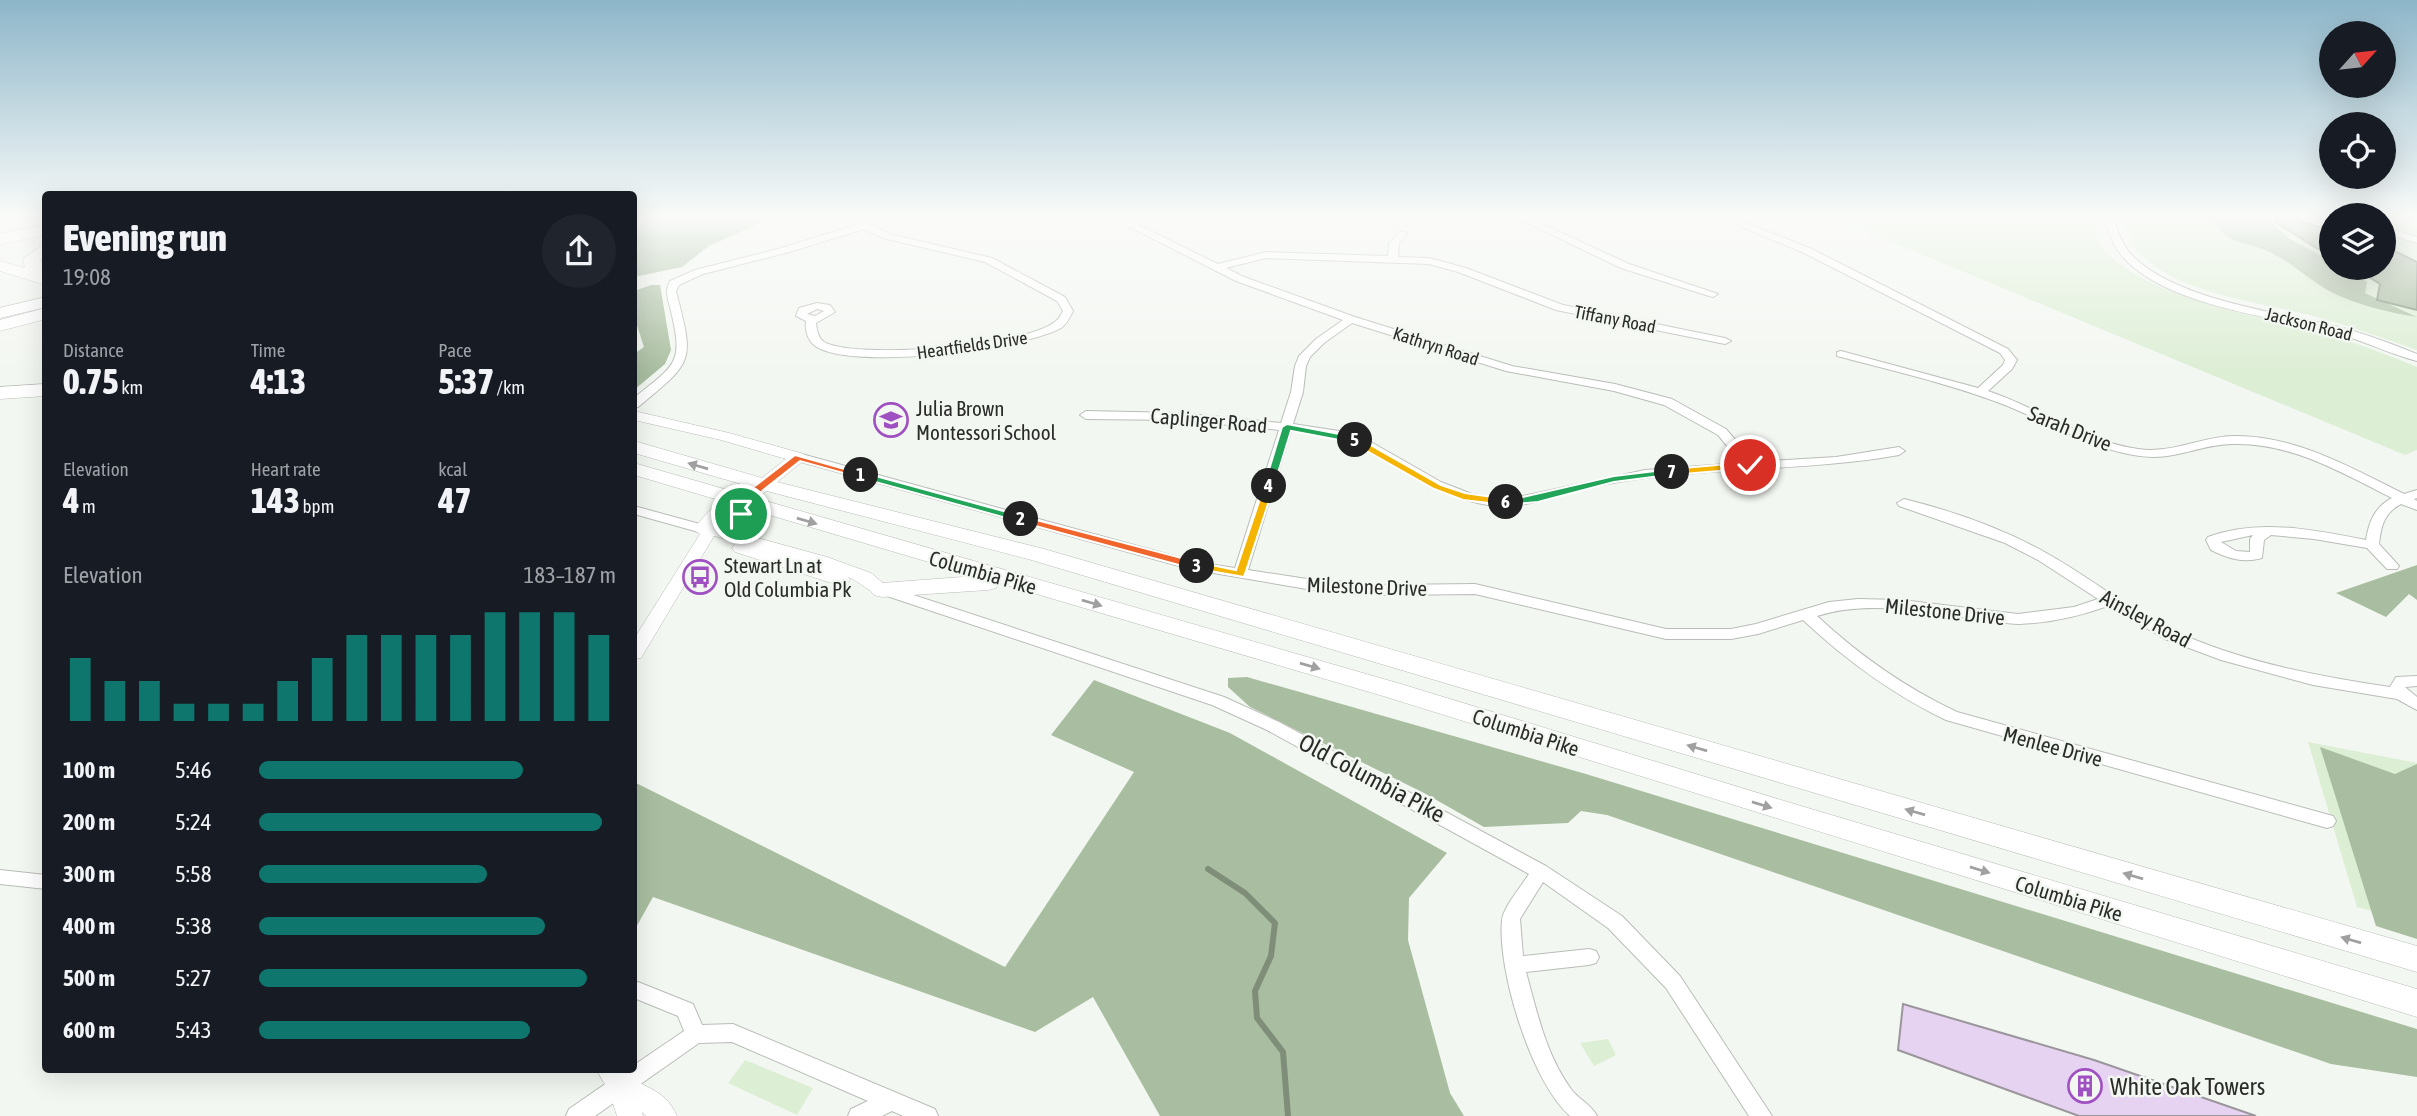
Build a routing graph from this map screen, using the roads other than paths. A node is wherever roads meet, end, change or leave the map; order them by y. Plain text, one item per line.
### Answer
1 (7, 270) edge
2 (707, 270) edge
3 (1007, 270) edge
4 (1226, 270) edge
5 (1461, 270) edge
6 (1640, 270) edge
7 (1845, 270) edge
8 (2148, 270) edge
9 (0, 281) edge
10 (42, 287) edge
11 (42, 288) edge
12 (42, 290) edge
13 (1713, 295) dead end
14 (0, 313) edge
15 (42, 313) edge
16 (1351, 319) junction
17 (811, 320) dead end
18 (0, 325) edge
19 (1725, 341) dead end
20 (1841, 354) dead end
21 (2417, 358) edge
22 (42, 390) edge
23 (1979, 393) junction
24 (0, 394) edge
25 (42, 398) edge
26 (0, 401) edge
27 (637, 401) edge
28 (1086, 415) dead end
29 (637, 417) edge
30 (1287, 427) junction
31 (637, 448) edge
32 (1899, 451) dead end
33 (798, 457) junction
34 (1750, 465) junction
35 (637, 470) edge
36 (762, 484) junction
37 (2417, 494) edge
38 (2402, 499) junction
39 (741, 502) junction
40 (1904, 503) dead end
41 (2417, 506) edge
42 (637, 511) edge
43 (711, 532) junction
44 (2266, 532) dead end
45 (987, 541) junction
46 (2372, 545) junction
47 (959, 566) junction
48 (2392, 566) dead end
49 (1240, 574) junction
50 (1026, 584) junction
51 (893, 588) junction
52 (2109, 600) junction
53 (1806, 614) junction
54 (637, 648) edge
55 (2417, 681) edge
56 (2401, 694) junction
57 (2417, 704) edge
58 (2327, 821) dead end
59 (1540, 871) junction
60 (0, 877) edge
61 (42, 882) edge
62 (1589, 957) dead end
63 (2417, 959) edge
64 (1514, 965) junction
65 (638, 991) dead end
66 (2417, 1003) edge
67 (695, 1034) junction
68 (637, 1066) edge
69 (615, 1078) edge
70 (893, 1100) junction
71 (577, 1116) edge
72 (630, 1116) edge
73 (664, 1116) edge
74 (859, 1116) edge
75 (927, 1116) edge
76 (1586, 1116) edge
77 (1760, 1116) edge

1 - 10 main road
2 - 27 street
3 - 17 street, Heartfields Drive
4 - 16 street, Kathryn Road
5 - 19 street, Tiffany Road
6 - 13 street
7 - 23 street
8 - 21 street, Jackson Road
9 - 11 main road
12 - 14 main road
15 - 18 main road
16 - 30 street
16 - 34 street, Kathryn Road
20 - 23 street, Sarah Drive
22 - 24 main road
23 - 38 street, Sarah Drive
25 - 26 main road
28 - 30 street, Caplinger Road
29 - 33 street, Milestone Drive
30 - 34 street, Caplinger Road
30 - 49 street
36 -> 31 main road, Columbia Pike
32 - 34 street, Caplinger Road
33 - 36 street
33 - 49 street, Milestone Drive
35 - 39 main road, Columbia Pike
36 - 39 street
36 - 45 main road, Columbia Pike
37 - 38 street
38 - 41 street, Sarah Drive
38 - 46 street
39 - 43 street
39 -> 47 main road, Columbia Pike
40 - 52 street, Ainsley Road
42 - 43 street, Old Columbia Pike
43 - 51 street, Old Columbia Pike
43 - 54 street
44 - 46 street
45 - 47 main road
63 -> 45 main road, Columbia Pike
46 - 48 street
47 - 50 main road, Columbia Pike
47 - 51 main road
49 - 53 street, Milestone Drive
50 - 51 main road
50 -> 66 main road, Columbia Pike
51 - 59 street, Old Columbia Pike
52 - 53 street, Milestone Drive
52 - 56 street, Ainsley Road
53 - 58 street, Menlee Drive
55 - 56 street
56 - 57 street, Ainsley Road
59 - 64 street
59 - 77 street, Old Columbia Pike
60 - 61 street
62 - 64 street
64 - 76 street
65 - 67 street
67 - 68 street
67 - 70 street
69 - 71 street
69 - 72 street
69 - 73 street
70 - 74 street
70 - 75 street

